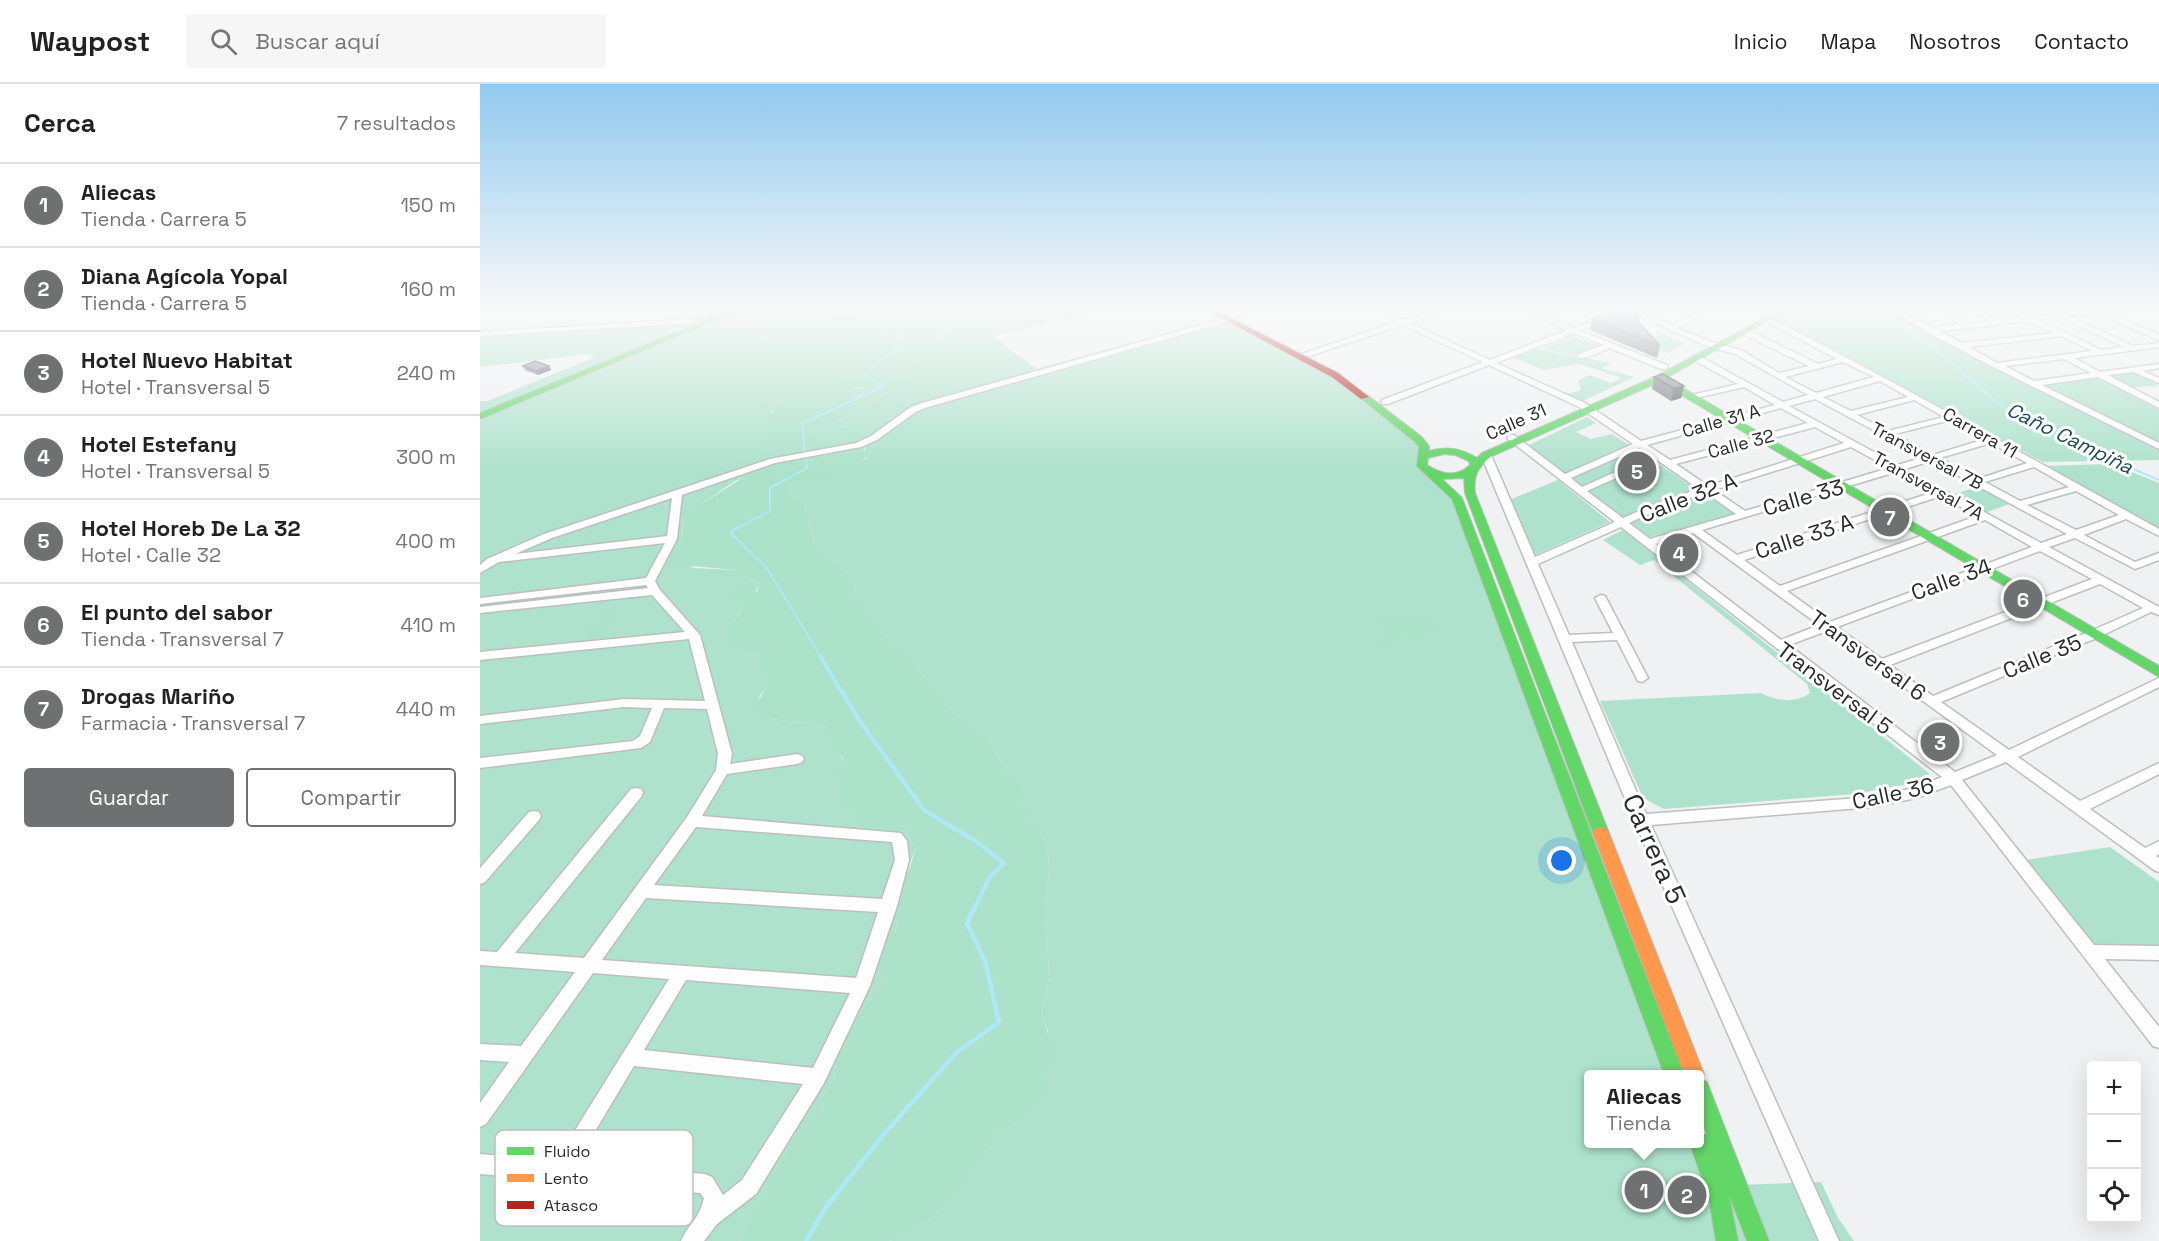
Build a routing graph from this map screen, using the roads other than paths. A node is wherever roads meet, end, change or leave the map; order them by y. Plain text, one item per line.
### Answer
1 (586, 364) edge
2 (606, 364) edge
3 (1064, 364) edge
4 (1315, 364) edge
5 (1324, 364) edge
6 (1487, 364) edge
7 (1496, 364) edge
8 (1644, 364) edge
9 (1679, 364) edge
10 (1685, 364) edge
11 (1707, 364) edge
12 (1759, 364) edge
13 (1812, 364) edge
14 (1824, 364) edge
15 (1856, 364) edge
16 (2004, 364) edge
17 (2080, 364) edge
18 (1996, 365) joint
19 (1816, 366) junction
20 (2159, 366) edge
21 (2134, 369) junction
22 (1662, 373) junction
23 (2100, 374) junction
24 (1778, 376) junction
25 (1881, 378) junction
26 (2159, 381) edge
27 (2035, 383) junction
28 (1744, 385) junction
29 (1814, 395) junction
30 (1695, 397) junction
31 (1916, 397) junction
32 (1385, 402) junction
33 (1780, 404) junction
34 (2159, 405) edge
35 (480, 407) edge
36 (1585, 408) junction
37 (1850, 414) junction
38 (480, 416) edge
39 (1952, 417) junction
40 (1732, 418) junction
41 (1815, 424) junction
42 (1886, 434) junction
43 (1764, 437) junction
44 (1514, 439) junction
45 (1992, 441) junction
46 (1850, 444) junction
47 (1636, 445) junction
48 (2159, 446) edge
49 (1456, 451) junction
50 (1486, 455) junction
51 (1424, 456) junction
52 (1656, 457) junction
53 (1799, 458) junction
54 (1932, 458) junction
55 (1667, 464) junction
56 (2033, 464) junction
57 (1474, 468) junction
58 (1896, 469) junction
59 (1427, 471) junction
60 (1564, 478) junction
61 (1977, 482) junction
62 (1844, 484) junction
63 (2074, 488) junction
64 (1705, 489) junction
65 (1580, 490) junction
66 (1941, 493) junction
67 (677, 494) junction
68 (2019, 504) junction
69 (1885, 509) junction
70 (1743, 514) junction
71 (2124, 516) junction
72 (1985, 517) junction
73 (1622, 523) junction
74 (1694, 529) junction
75 (2159, 533) edge
76 (2074, 534) junction
77 (1930, 536) junction
78 (672, 539) junction
79 (1648, 543) junction
80 (2039, 547) junction
81 (2159, 556) edge
82 (1737, 558) junction
83 (491, 561) junction
84 (1531, 563) junction
85 (1983, 567) junction
86 (480, 570) edge
87 (2100, 580) junction
88 (652, 586) junction
89 (1780, 590) junction
90 (1601, 598) dead end
91 (480, 601) edge
92 (2042, 602) junction
93 (480, 610) edge
94 (2155, 610) edge
95 (1827, 625) junction
96 (694, 634) junction
97 (2095, 634) junction
98 (1621, 636) junction
99 (1567, 639) dead end
100 (1778, 645) junction
101 (480, 656) edge
102 (1882, 664) junction
103 (2159, 672) edge
104 (1642, 678) dead end
105 (2159, 682) edge
106 (1931, 701) junction
107 (660, 703) junction
108 (712, 705) junction
109 (480, 720) edge
110 (2008, 756) junction
111 (797, 759) dead end
112 (480, 763) edge
113 (2159, 768) edge
114 (723, 770) junction
115 (1954, 779) junction
116 (636, 793) dead end
117 (2079, 808) junction
118 (534, 816) dead end
119 (1641, 820) junction
120 (692, 821) junction
121 (2159, 847) edge
122 (2144, 855) junction
123 (2159, 866) edge
124 (480, 878) edge
125 (641, 891) junction
126 (889, 906) junction
127 (2090, 952) junction
128 (2159, 953) edge
129 (480, 957) edge
130 (501, 959) junction
131 (589, 965) junction
132 (682, 972) junction
133 (862, 986) junction
134 (2157, 1035) edge
135 (480, 1052) edge
136 (525, 1054) junction
137 (629, 1057) junction
138 (1673, 1070) edge
139 (1692, 1070) edge
140 (818, 1077) junction
141 (1704, 1099) edge
142 (480, 1118) edge
143 (585, 1130) edge
144 (1702, 1148) edge
145 (480, 1164) edge
146 (495, 1165) edge
147 (693, 1183) edge
148 (710, 1217) junction
149 (691, 1241) edge
150 (1727, 1241) edge
151 (1758, 1241) edge
152 (1829, 1241) edge

1 - 35 main road
2 - 38 main road
3 - 67 street
4 - 51 main road
5 - 32 main road
6 - 32 street
7 - 36 street
8 - 22 street
9 - 22 main road, Calle 31
10 - 22 main road, Calle 31
11 - 28 street, Transversal 7A
12 - 24 street, Transversal 7B
13 - 19 street
14 - 19 street
15 - 25 street, Carrera 11
16 - 18 street
17 - 23 street
18 - 27 street
19 - 24 street
20 - 21 street
21 - 23 street
21 - 26 street
22 - 30 main road
22 - 36 main road, Calle 31
23 - 27 street
23 - 34 street
24 - 29 street, Transversal 7B
25 - 29 street, Calle 31 A
25 - 31 street, Carrera 11
27 - 48 street
28 - 30 street
28 - 33 street, Transversal 7A
29 - 33 street, Calle 31 A
29 - 37 street, Transversal 7B
30 - 40 main road
31 - 37 street
31 - 39 street, Carrera 11
32 - 49 main road
33 - 40 street, Calle 31 A
33 - 41 street, Transversal 7A
36 - 44 main road, Calle 31
36 - 47 street
37 - 42 street, Transversal 7B
39 - 42 street
39 - 45 street, Carrera 11
40 - 43 main road
40 - 47 street, Calle 31 A
41 - 43 street, Calle 32
41 - 46 street, Transversal 7A
42 - 54 street, Transversal 7B
43 - 53 main road
43 - 55 street, Calle 32
44 - 49 main road, Calle 31
44 - 50 main road, Calle 31
44 - 60 street, Transversal 5
45 - 54 street, Calle 33
45 - 56 street, Carrera 11
46 - 53 street, Calle 32 A
46 - 58 street, Transversal 7A
47 - 52 street
47 - 60 street, Calle 31 A
49 - 51 main road, Calle 31
49 - 57 main road
50 - 57 main road, Calle 31
50 - 84 street, Carrera 5
51 - 59 main road
52 - 55 street
52 - 65 street
53 - 62 main road
53 - 64 street, Calle 32 A
54 - 58 street, Calle 33
54 - 61 street, Transversal 7B
55 - 64 street
56 - 61 street
56 - 63 street, Carrera 11
57 - 59 main road
57 - 139 main road, Carrera 5
58 - 62 street, Calle 33
58 - 66 street, Transversal 7A
59 - 138 main road
60 - 65 street, Transversal 5
61 - 68 street, Transversal 7B
62 - 69 main road
62 - 70 street, Calle 33
63 - 68 street
63 - 71 street, Carrera 11
64 - 70 street
64 - 73 street, Calle 32 A
65 - 73 street, Transversal 5
66 - 69 street, Calle 33 A
66 - 72 street, Transversal 7A
67 - 78 street
67 - 83 street
68 - 76 street, Transversal 7B
69 - 77 main road
69 - 82 street, Calle 33 A
70 - 74 street, Calle 33
71 - 75 street, Carrera 11
71 - 76 street, Calle 34
72 - 77 street
72 - 80 street, Transversal 7A
73 - 79 street, Transversal 5
73 - 84 street, Calle 32 A
74 - 79 street, Calle 33
74 - 82 street, Transversal 6
76 - 80 street, Calle 34
76 - 81 street, Transversal 7B
77 - 85 main road
77 - 89 street
78 - 83 street
78 - 88 street
79 - 100 street, Transversal 5
80 - 85 street, Calle 34
80 - 87 street, Transversal 7A
82 - 89 street, Transversal 6
83 - 86 street
84 - 119 street, Carrera 5
85 - 92 main road
85 - 95 street, Calle 34
87 - 92 street
87 - 94 street, Transversal 7A
88 - 91 street
88 - 93 street
88 - 96 street
89 - 95 street, Transversal 6
90 - 98 street
92 - 97 main road
92 - 102 street
94 - 97 street, Calle 35
95 - 100 street, Calle 34
95 - 102 street, Transversal 6
96 - 101 street
96 - 108 street
97 - 103 main road
97 - 106 street, Calle 35
98 - 99 street
98 - 104 street
100 - 115 street, Transversal 5
102 - 106 street, Transversal 6
105 - 110 street, Calle 36
106 - 110 street, Transversal 6
107 - 108 street
107 - 109 street
107 - 112 street
108 - 114 street
110 - 115 street, Calle 36
110 - 117 street, Transversal 6
111 - 114 street
113 - 117 street
114 - 120 street
115 - 119 street, Calle 36
115 - 127 street, Transversal 5
116 - 130 street
117 - 122 street, Transversal 6
118 - 124 street
119 - 152 street, Carrera 5
120 - 125 street
120 - 126 street
121 - 122 street
122 - 123 street, Transversal 6
125 - 126 street
125 - 131 street
126 - 133 street
127 - 128 street
127 - 134 street, Transversal 5
129 - 130 street
130 - 131 street
131 - 132 street
131 - 136 street
132 - 133 street
132 - 137 street
133 - 140 street
135 - 136 street
136 - 142 street
137 - 140 street
137 - 143 street
140 - 148 street
141 - 151 main road
144 - 150 main road
145 - 146 street
147 - 148 street
148 - 149 street

